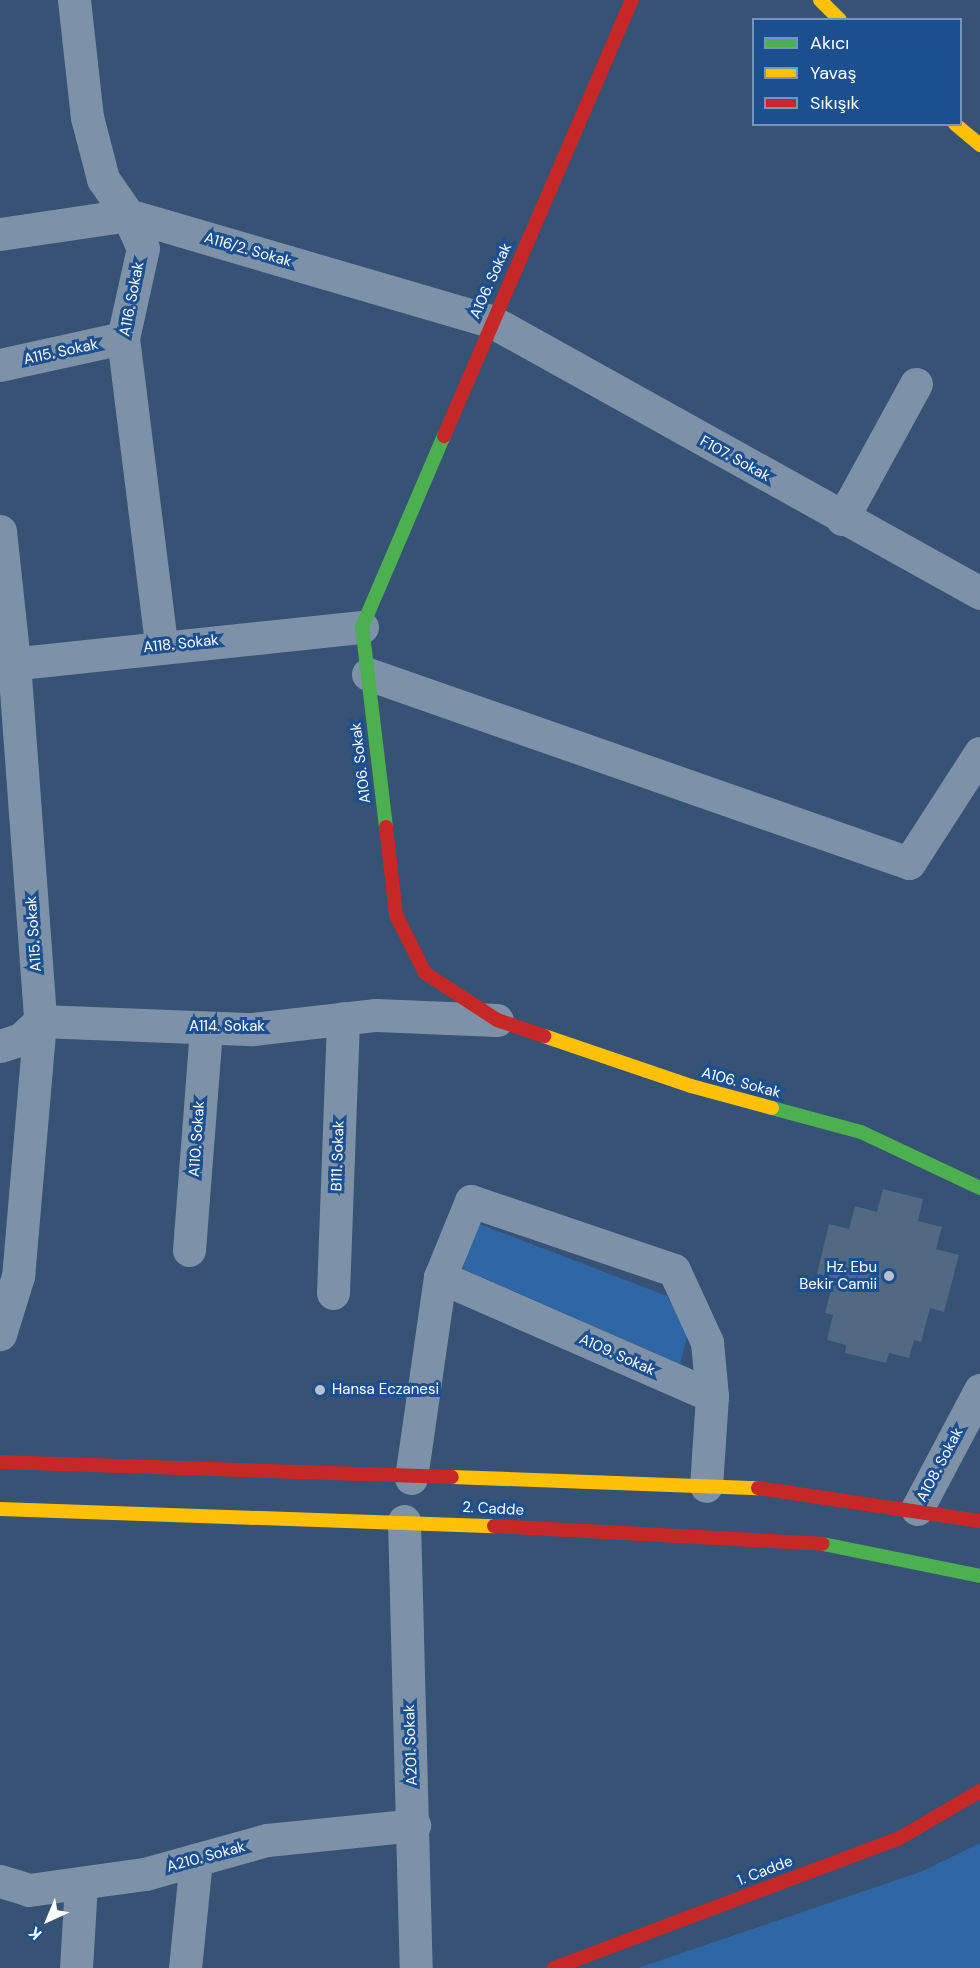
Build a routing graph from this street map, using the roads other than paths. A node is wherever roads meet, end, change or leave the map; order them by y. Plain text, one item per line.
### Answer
1 (74, 0) edge
2 (632, 0) edge
3 (820, 0) edge
4 (838, 18) edge
5 (957, 126) edge
6 (980, 146) edge
7 (128, 215) junction
8 (0, 234) edge
9 (491, 321) junction
10 (123, 338) junction
11 (0, 365) edge
12 (916, 384) dead end
13 (842, 519) junction
14 (0, 531) edge
15 (980, 593) edge
16 (362, 627) junction
17 (161, 645) junction
18 (7, 664) edge
19 (368, 674) junction
20 (980, 753) edge
21 (343, 1018) junction
22 (497, 1020) junction
23 (40, 1021) junction
24 (206, 1028) junction
25 (0, 1046) edge
26 (980, 1188) edge
27 (189, 1250) dead end
28 (440, 1277) junction
29 (333, 1293) dead end
30 (0, 1334) edge
31 (980, 1390) edge
32 (712, 1396) junction
33 (0, 1462) edge
34 (411, 1478) junction
35 (706, 1486) junction
36 (0, 1509) edge
37 (917, 1509) junction
38 (404, 1521) junction
39 (980, 1521) edge
40 (980, 1576) edge
41 (980, 1791) edge
42 (414, 1825) junction
43 (196, 1860) junction
44 (0, 1881) edge
45 (81, 1882) junction
46 (76, 1968) edge
47 (184, 1968) edge
48 (416, 1968) edge
49 (554, 1968) edge

1 - 7 street, A116. Sokak
2 - 9 main road, A106. Sokak
3 - 4 main road
5 - 6 main road
7 - 8 street, A116/2. Sokak
7 - 9 street, A116/2. Sokak
7 - 10 street, A116. Sokak
9 - 13 street, F107. Sokak
9 - 16 main road, A106. Sokak
10 - 11 street, A115. Sokak
10 - 17 street, A116. Sokak
12 - 13 street
13 - 15 street, F107. Sokak
14 - 18 street, A115. Sokak
16 - 17 street, A118. Sokak
16 - 19 main road, A106. Sokak
17 - 18 street, A118. Sokak
18 - 23 street, A115. Sokak
19 - 20 street
19 - 22 main road, A106. Sokak
21 - 22 street, A114. Sokak
21 - 24 street, A114. Sokak
21 - 29 street, B111. Sokak
22 - 26 main road, A106. Sokak
23 - 24 street, A114. Sokak
23 - 25 street
23 - 30 street, A115. Sokak
24 - 27 street, A110. Sokak
28 - 32 street, A109. Sokak
28 - 32 street
28 - 34 street
31 - 37 street, A108. Sokak
32 - 35 street
33 - 34 main road, 2. Cadde
34 - 35 main road, 2. Cadde
35 - 37 main road, 2. Cadde
36 - 38 main road, 2. Cadde
37 - 39 main road, 2. Cadde
38 - 40 main road, 2. Cadde
38 - 42 street, A201. Sokak
41 - 49 main road, 1. Cadde
42 - 43 street, A210. Sokak
42 - 48 street, A201. Sokak
43 - 45 street, A210. Sokak
43 - 47 street
44 - 45 street, A210. Sokak
45 - 46 street

